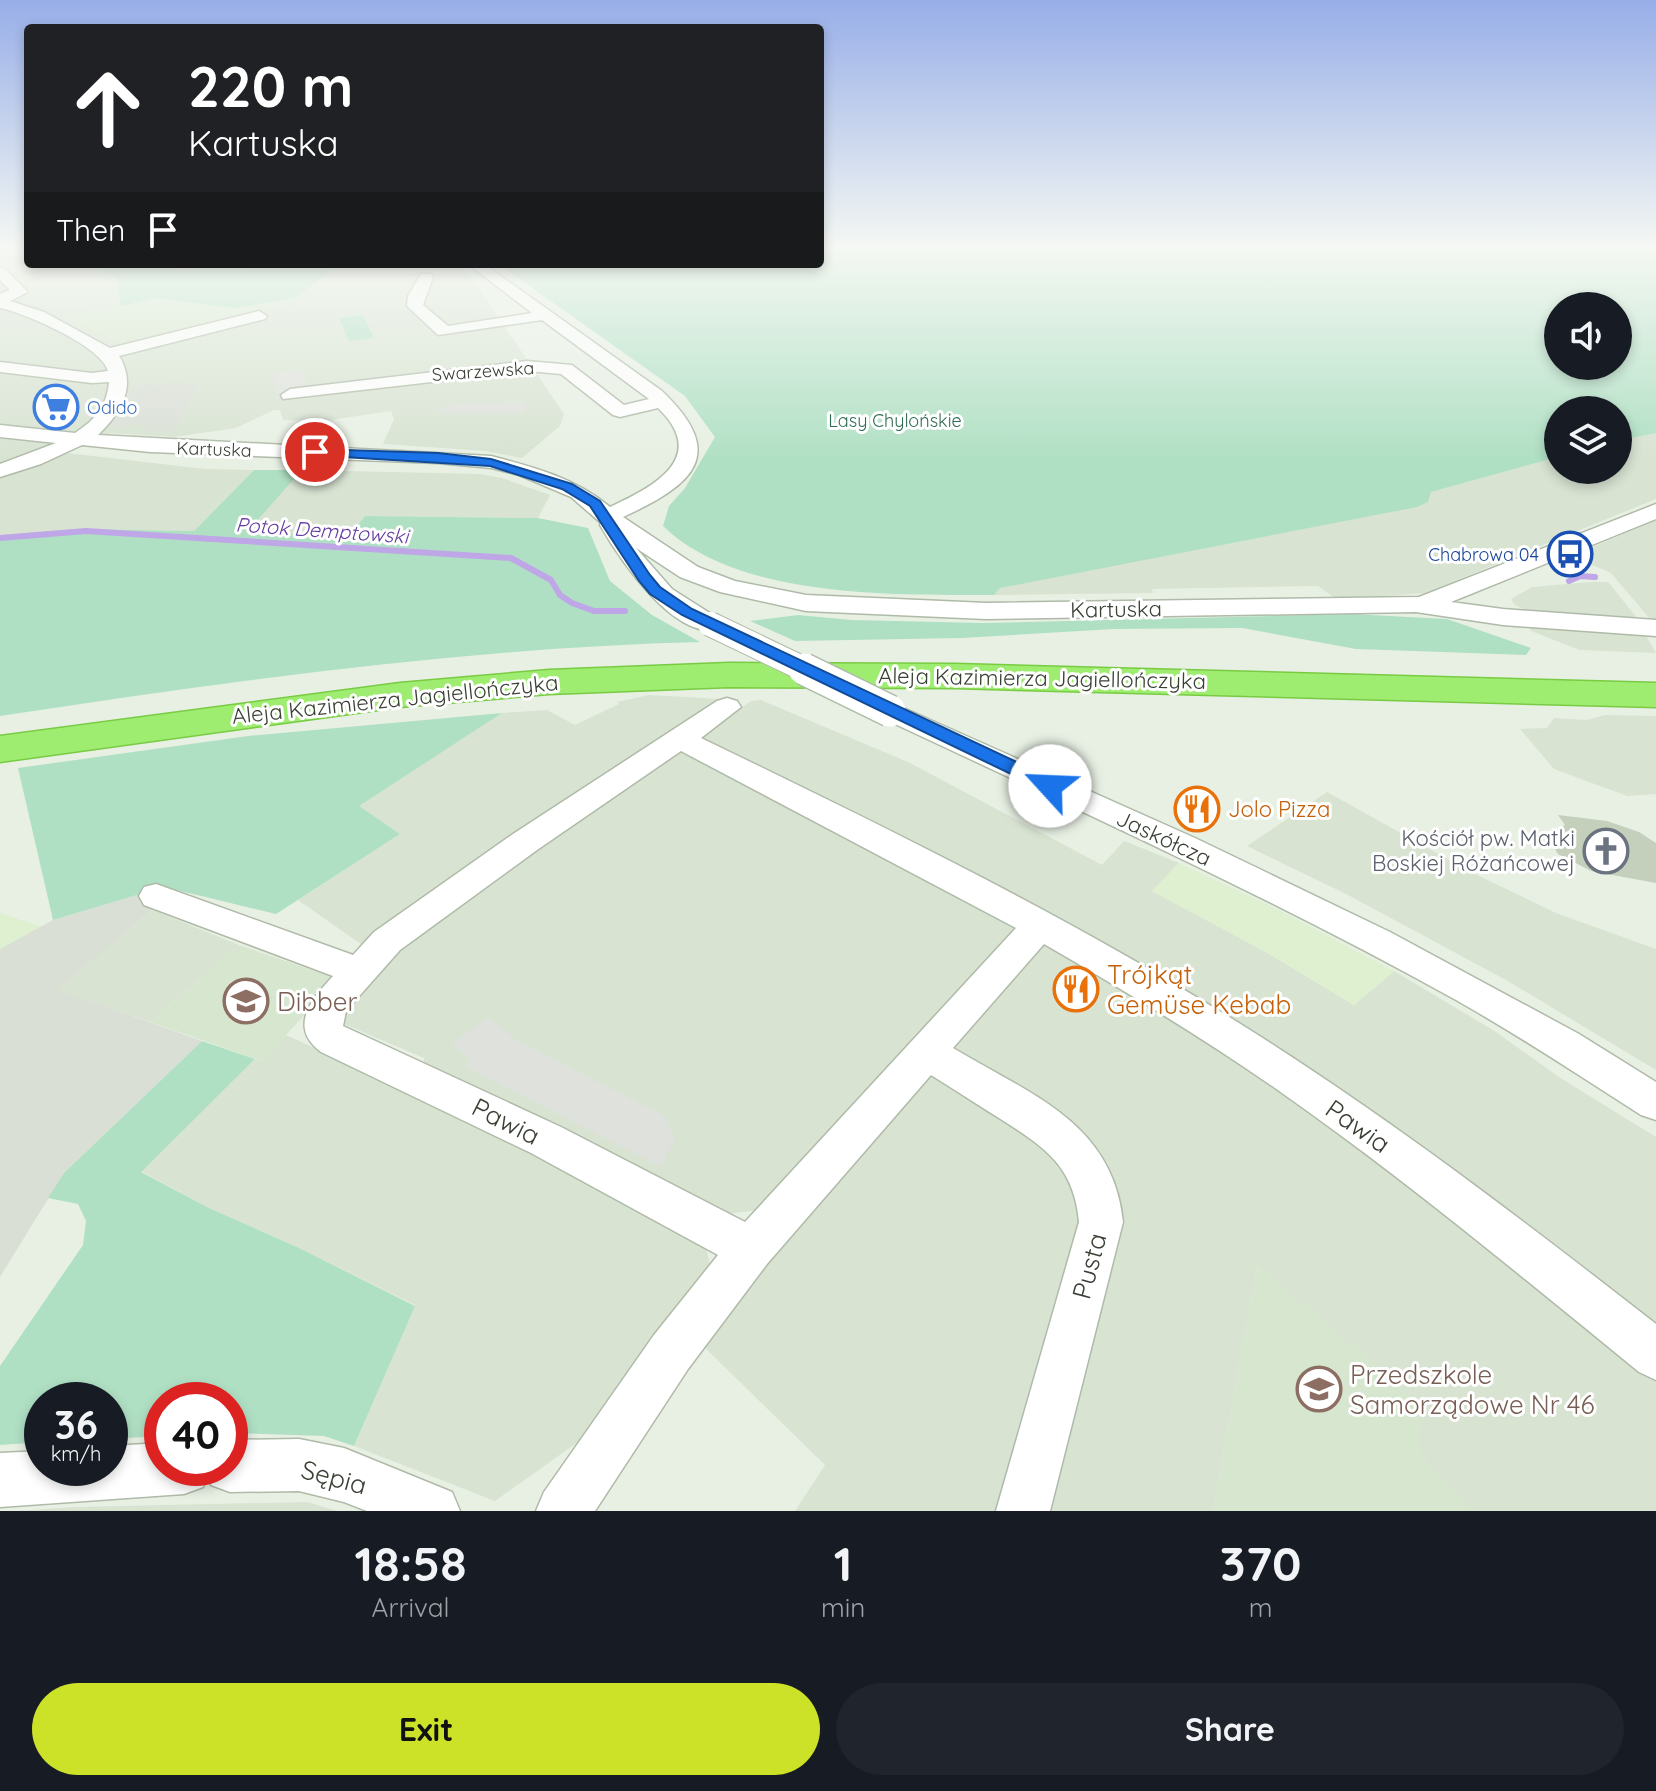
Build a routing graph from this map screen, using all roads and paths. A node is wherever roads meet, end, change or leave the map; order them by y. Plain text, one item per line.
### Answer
1 (45, 319) edge
2 (249, 319) edge
3 (429, 319) edge
4 (525, 319) edge
5 (551, 319) edge
6 (108, 354) junction
7 (0, 367) edge
8 (118, 375) junction
9 (290, 395) dead end
10 (662, 402) junction
11 (0, 431) edge
12 (75, 440) junction
13 (0, 471) edge
14 (1656, 511) edge
15 (606, 517) junction
16 (1486, 581) junction
17 (729, 587) junction
18 (1416, 604) junction
19 (1503, 617) junction
20 (698, 618) junction
21 (1656, 628) edge
22 (1656, 675) edge
23 (1656, 695) edge
24 (727, 707) dead end
25 (0, 728) edge
26 (680, 739) junction
27 (0, 749) edge
28 (156, 896) dead end
29 (1040, 924) junction
30 (358, 971) junction
31 (927, 1052) junction
32 (1656, 1103) edge
33 (751, 1249) junction
34 (1656, 1355) edge
35 (248, 1466) edge
36 (144, 1471) edge
37 (0, 1480) edge
38 (433, 1511) edge
39 (563, 1511) edge
40 (1023, 1511) edge

1 - 6 street
2 - 6 street
3 - 4 street, Swarzewska
5 - 10 street
6 - 8 street
7 - 8 street
8 - 12 street
9 - 10 street, Swarzewska
10 - 15 street
11 - 12 street, Kartuska
12 - 13 street
12 - 15 street, Kartuska
14 - 16 street
15 - 17 street, Kartuska
15 - 20 street, Jaskółcza
16 - 18 street
16 - 19 street
17 - 18 street, Kartuska
17 - 20 street
18 - 19 street, Kartuska
19 - 21 street, Kartuska
20 - 32 street, Jaskółcza, bridge
22 - 25 highway, Aleja Kazimierza Jagiellończyka
23 - 27 highway, Aleja Kazimierza Jagiellończyka
24 - 26 street, Pawia
26 - 29 street, Pawia
26 - 30 street, Pawia
28 - 30 street
29 - 31 street
29 - 34 street, Pawia
30 - 33 street, Pawia
31 - 33 street
31 - 40 street, Pusta
33 - 39 street
35 - 38 street, Sępia
36 - 37 street

